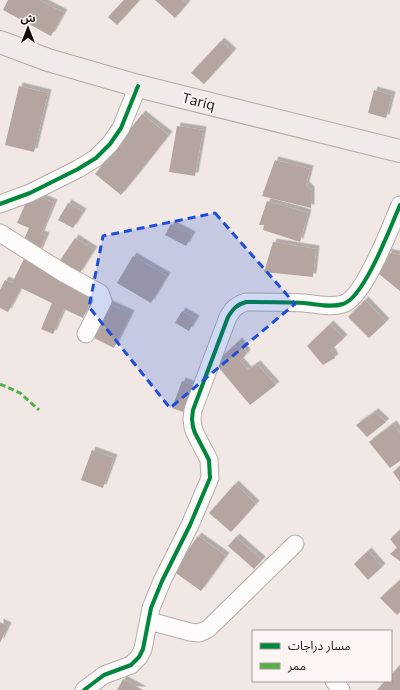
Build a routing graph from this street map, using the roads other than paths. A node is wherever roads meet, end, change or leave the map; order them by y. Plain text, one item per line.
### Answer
1 (0, 42) edge
2 (138, 86) junction
3 (400, 151) edge
4 (0, 204) edge
5 (400, 205) edge
6 (0, 233) edge
7 (86, 334) dead end
8 (295, 544) dead end
9 (149, 621) junction
10 (84, 690) edge

1 - 2 main road, Tariq
2 - 3 main road, Tariq
2 - 4 street
5 - 9 street
6 - 7 street
8 - 9 street
9 - 10 street

